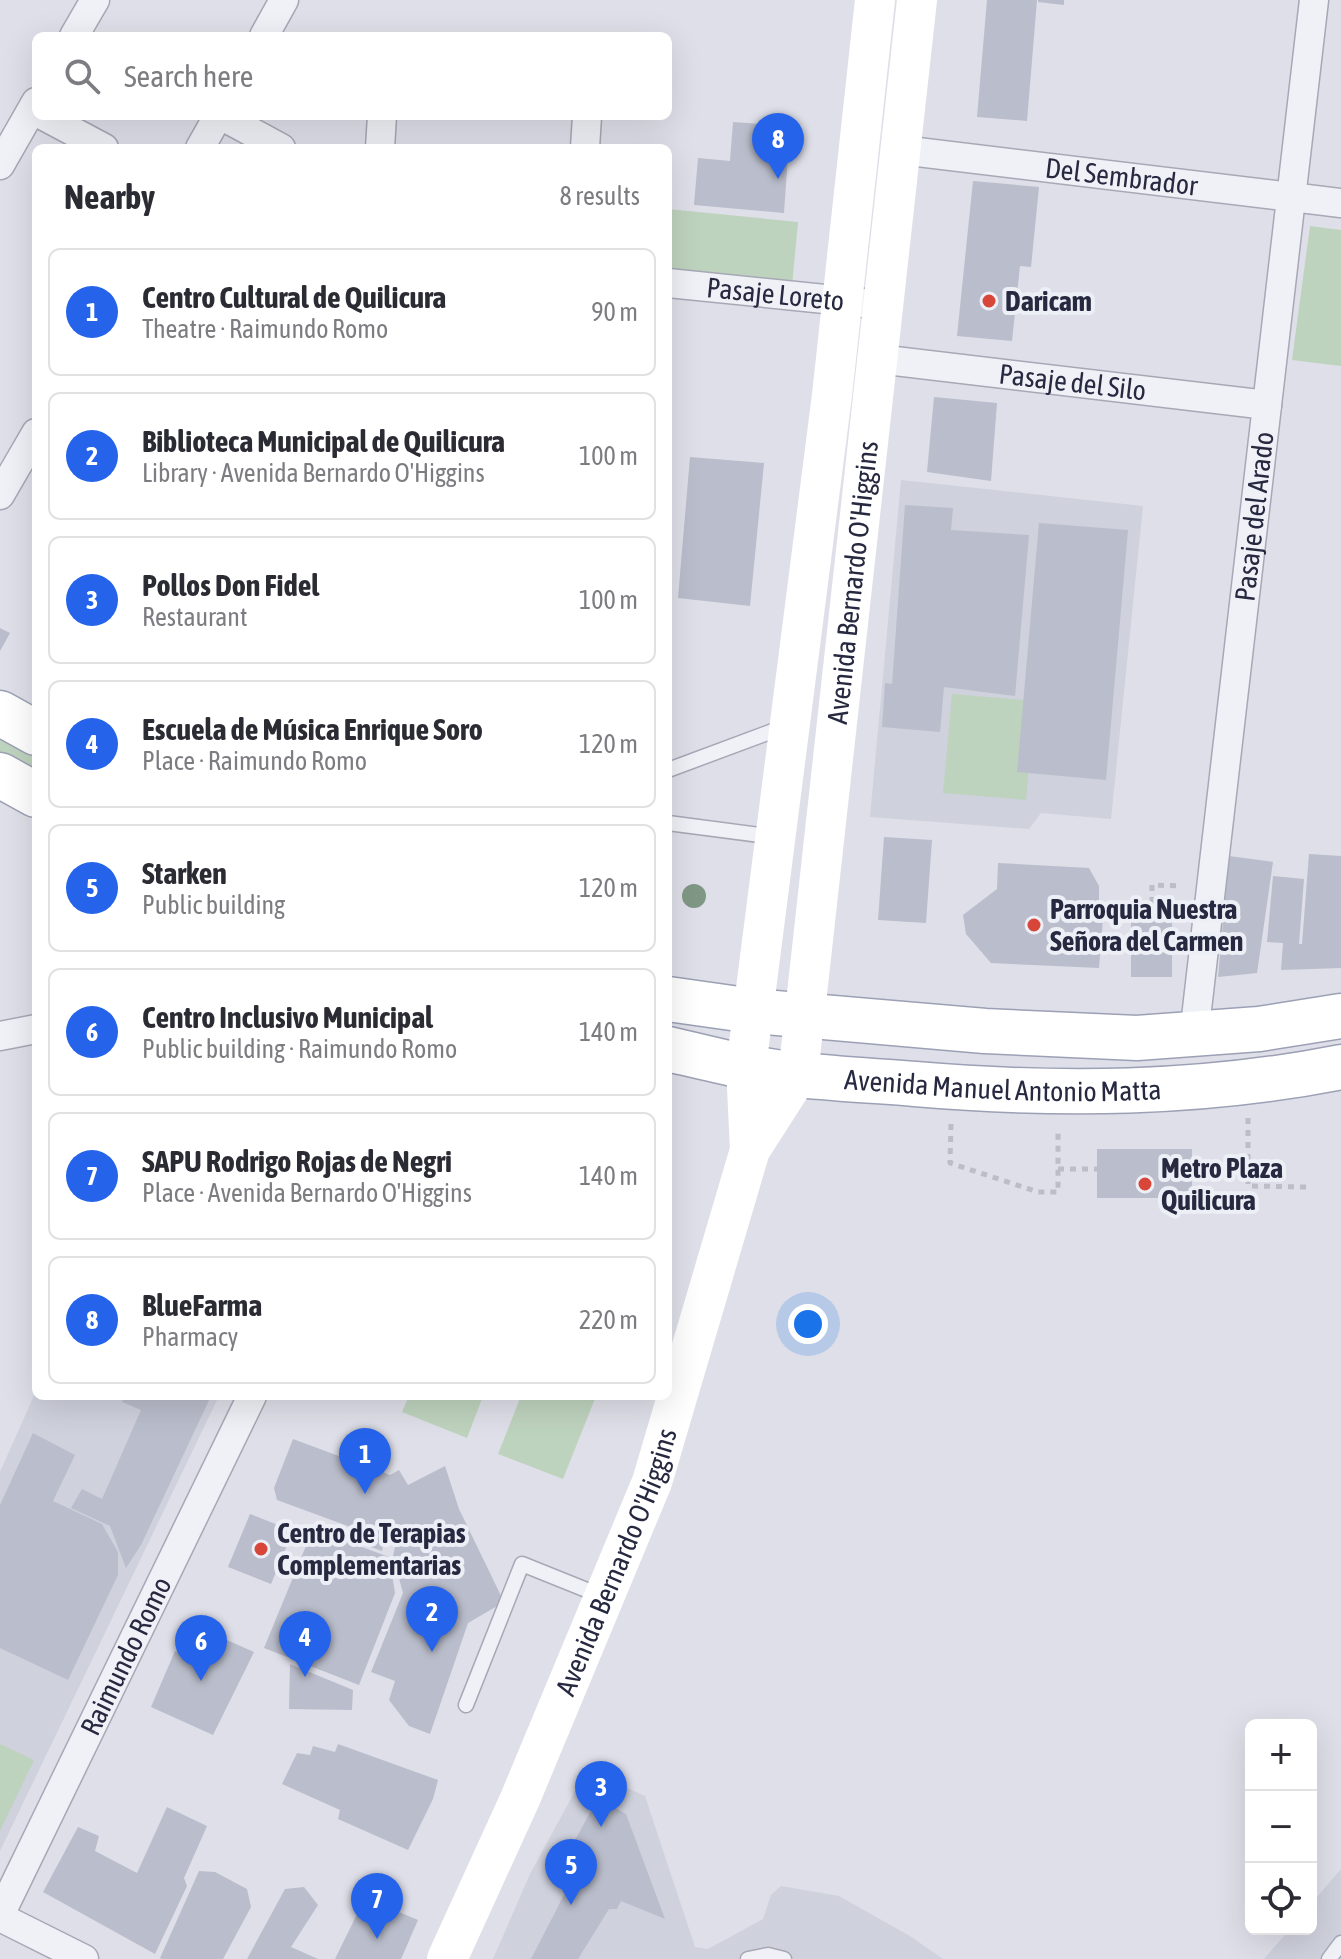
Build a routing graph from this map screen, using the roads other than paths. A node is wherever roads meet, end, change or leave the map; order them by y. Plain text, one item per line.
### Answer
1 (95, 0) edge
2 (284, 0) edge
3 (875, 0) edge
4 (917, 0) edge
5 (1314, 0) edge
6 (76, 32) edge
7 (266, 32) edge
8 (32, 117) edge
9 (55, 120) edge
10 (218, 120) edge
11 (228, 120) edge
12 (382, 120) edge
13 (587, 120) edge
14 (97, 144) edge
15 (202, 144) edge
16 (273, 144) edge
17 (380, 144) edge
18 (585, 144) edge
19 (901, 150) junction
20 (0, 165) edge
21 (1291, 197) junction
22 (1341, 203) edge
23 (672, 283) edge
24 (842, 301) junction
25 (884, 305) junction
26 (878, 359) junction
27 (1267, 405) junction
28 (32, 440) edge
29 (0, 495) edge
30 (0, 713) edge
31 (790, 725) junction
32 (32, 731) edge
33 (672, 769) edge
34 (0, 775) edge
35 (32, 793) edge
36 (672, 824) edge
37 (775, 837) junction
38 (672, 1000) edge
39 (753, 1011) junction
40 (807, 1016) junction
41 (1341, 1016) edge
42 (32, 1030) edge
43 (1194, 1035) junction
44 (0, 1036) edge
45 (672, 1050) edge
46 (746, 1067) junction
47 (1341, 1067) edge
48 (798, 1075) junction
49 (750, 1150) junction
50 (250, 1400) edge
51 (604, 1597) junction
52 (466, 1705) dead end
53 (0, 1914) edge
54 (1341, 1943) edge
55 (84, 1959) edge
56 (447, 1959) edge
57 (748, 1959) edge
58 (784, 1959) edge
59 (1329, 1959) edge

1 - 6 street
2 - 7 street
3 - 24 main road, Avenida Bernardo O'Higgins
4 - 19 main road, Avenida Bernardo O'Higgins
5 - 21 street, Pasaje del Arado
8 - 20 street
9 - 14 street
10 - 15 street
11 - 16 street
12 - 17 street
13 - 18 street
19 - 21 street, Del Sembrador
19 - 25 main road, Avenida Bernardo O'Higgins
21 - 22 street, Del Sembrador
21 - 27 street, Pasaje del Arado
23 - 24 street, Pasaje Loreto
24 - 25 street, Pasaje Loreto
24 - 31 main road, Avenida Bernardo O'Higgins
25 - 26 main road, Avenida Bernardo O'Higgins
26 - 27 street, Pasaje del Silo
26 - 40 main road, Avenida Bernardo O'Higgins
27 - 43 street, Pasaje del Arado
28 - 29 street
30 - 32 main road
31 - 33 lane
31 - 37 main road, Avenida Bernardo O'Higgins
34 - 35 main road
36 - 37 lane
37 - 39 main road, Avenida Bernardo O'Higgins
38 - 39 main road, Avenida Manuel Antonio Matta
39 - 40 main road, Avenida Manuel Antonio Matta
39 - 46 main road, Avenida Bernardo O'Higgins
40 - 43 main road, Avenida Manuel Antonio Matta
40 - 48 main road, Avenida Bernardo O'Higgins
41 - 43 main road, Avenida Manuel Antonio Matta
42 - 44 street
45 - 46 main road, Avenida Manuel Antonio Matta
46 - 48 main road, Avenida Manuel Antonio Matta
46 - 49 main road, Avenida Bernardo O'Higgins
47 - 48 main road, Avenida Manuel Antonio Matta
48 - 49 main road, Avenida Bernardo O'Higgins
49 - 51 main road, Avenida Bernardo O'Higgins
50 - 53 street, Raimundo Romo
51 - 52 lane
51 - 56 main road, Avenida Bernardo O'Higgins
53 - 55 street
54 - 59 lane
57 - 58 lane

